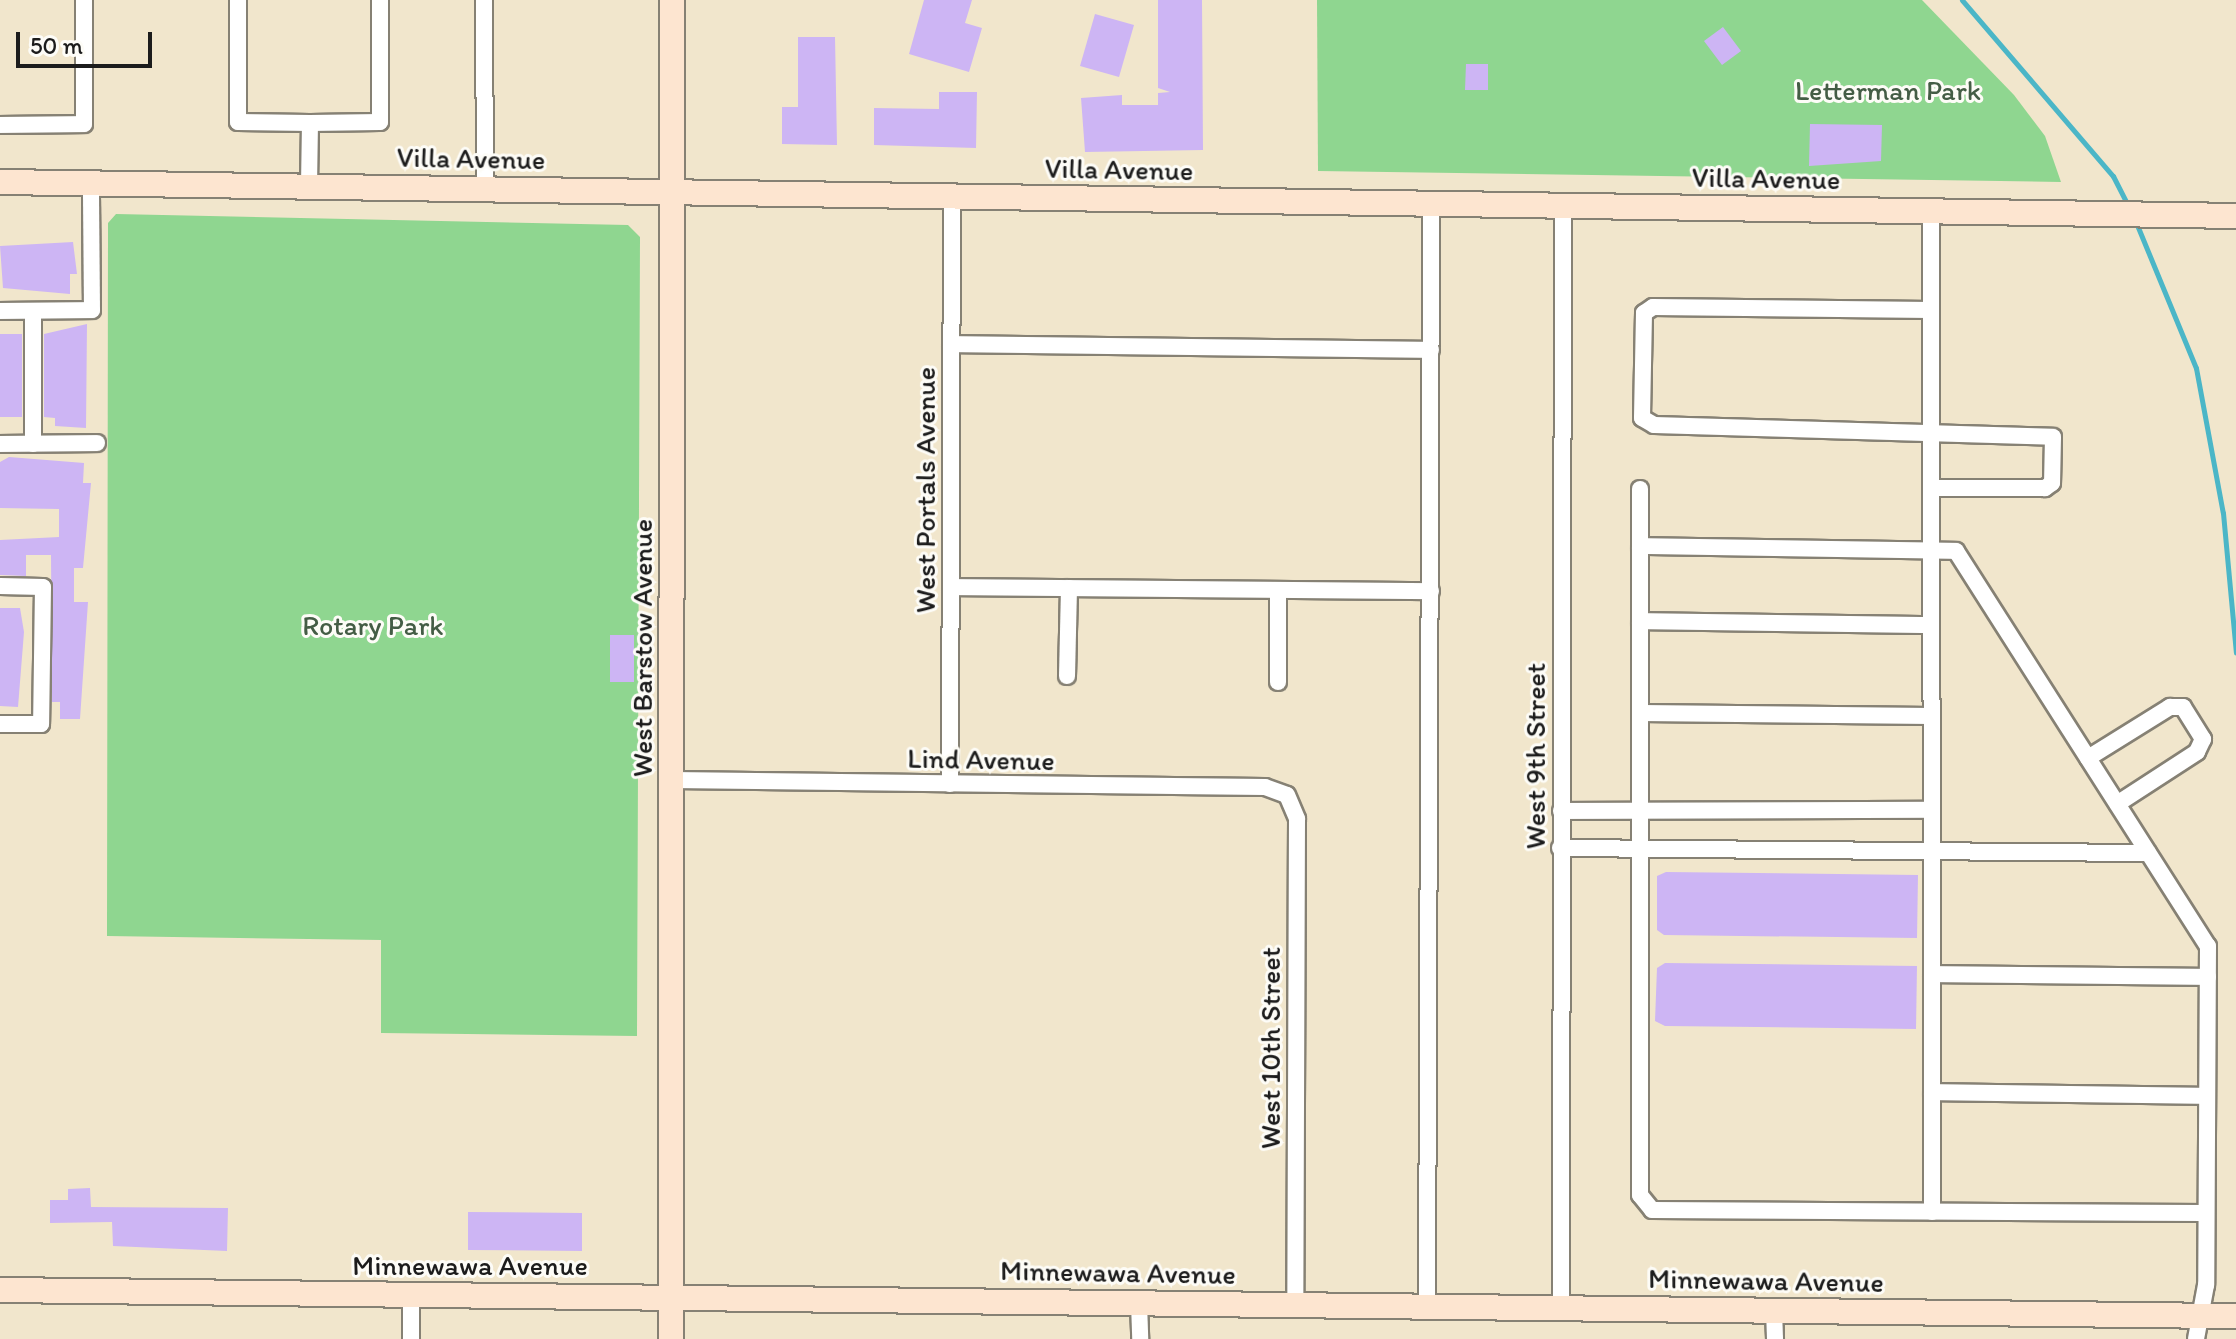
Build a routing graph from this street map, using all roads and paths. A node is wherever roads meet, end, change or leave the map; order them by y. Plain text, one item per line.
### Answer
1 (84, 0) edge
2 (238, 0) edge
3 (380, 0) edge
4 (484, 0) edge
5 (672, 0) edge
6 (310, 123) junction
7 (0, 125) edge
8 (0, 182) edge
9 (91, 185) junction
10 (309, 186) junction
11 (485, 187) junction
12 (672, 192) junction
13 (952, 195) junction
14 (1431, 204) junction
15 (1563, 205) junction
16 (1931, 211) junction
17 (2236, 216) edge
18 (1931, 310) junction
19 (0, 311) edge
20 (33, 312) junction
21 (951, 344) junction
22 (1431, 350) junction
23 (1931, 430) junction
24 (97, 443) dead end
25 (0, 444) edge
26 (33, 444) junction
27 (1931, 488) junction
28 (1640, 489) dead end
29 (1640, 546) junction
30 (1931, 551) junction
31 (0, 586) edge
32 (951, 587) junction
33 (1069, 588) junction
34 (1278, 590) junction
35 (1431, 591) junction
36 (1640, 621) junction
37 (1931, 625) junction
38 (1067, 676) dead end
39 (1278, 682) dead end
40 (1641, 713) junction
41 (1931, 716) junction
42 (0, 724) edge
43 (2088, 758) junction
44 (672, 780) junction
45 (950, 784) junction
46 (1287, 795) joint
47 (2117, 804) junction
48 (1931, 810) junction
49 (1561, 811) junction
50 (1642, 812) junction
51 (1560, 848) junction
52 (1642, 848) junction
53 (1931, 849) junction
54 (2148, 853) junction
55 (1932, 974) junction
56 (2208, 977) junction
57 (1932, 1092) junction
58 (2207, 1096) junction
59 (1932, 1212) junction
60 (2206, 1213) junction
61 (0, 1290) edge
62 (411, 1294) junction
63 (671, 1296) junction
64 (1139, 1303) junction
65 (1295, 1305) junction
66 (1427, 1306) junction
67 (1561, 1307) junction
68 (1774, 1310) junction
69 (2236, 1316) edge
70 (2198, 1327) edge
71 (411, 1339) edge
72 (671, 1339) edge
73 (1140, 1339) edge
74 (1775, 1339) edge

1 - 7 street
2 - 6 street
3 - 6 street
4 - 11 street
5 - 12 main road, West Barstow Avenue
6 - 10 street
8 - 9 main road, Villa Avenue
9 - 10 main road, Villa Avenue
9 - 20 street
10 - 11 main road, Villa Avenue
11 - 12 main road, Villa Avenue
12 - 13 main road, Villa Avenue
12 - 44 main road, West Barstow Avenue
13 - 14 main road, Villa Avenue
13 - 21 street, West Portals Avenue
14 - 15 main road, Villa Avenue
14 - 22 street
15 - 16 main road, Villa Avenue
15 - 49 street, West 9th Street
16 - 17 main road, Villa Avenue
16 - 18 street
18 - 23 street
18 - 23 street
19 - 20 street
20 - 26 street
21 - 22 street
21 - 32 street, West Portals Avenue
22 - 35 street
23 - 27 street
23 - 27 street
24 - 26 street
25 - 26 street
27 - 30 street
28 - 29 street
29 - 30 street
29 - 36 street
30 - 37 street
30 - 43 street
31 - 42 street
32 - 33 street
32 - 45 street, West Portals Avenue
33 - 34 street
33 - 38 street
34 - 35 street
34 - 39 street
35 - 66 street
36 - 37 street
36 - 40 street
37 - 41 street
40 - 41 street
40 - 50 street
41 - 48 street
43 - 47 street
43 - 47 street
44 - 45 street, Lind Avenue
44 - 63 main road, West Barstow Avenue
45 - 46 street, Lind Avenue
46 - 65 street, West 10th Street
47 - 54 street
48 - 50 street
48 - 53 street
49 - 50 street
49 - 51 street, West 9th Street
50 - 52 street
51 - 52 street
51 - 67 street, West 9th Street
52 - 53 street
52 - 59 street
53 - 54 street
53 - 55 street
54 - 56 street
55 - 56 street
55 - 57 street
56 - 58 street
57 - 58 street
57 - 59 street
58 - 60 street
59 - 60 street
60 - 70 street
61 - 62 main road, Minnewawa Avenue
62 - 63 main road, Minnewawa Avenue
62 - 71 street
63 - 64 main road, Minnewawa Avenue
63 - 72 main road, West Barstow Avenue
64 - 65 main road, Minnewawa Avenue
64 - 73 street
65 - 66 main road, Minnewawa Avenue
66 - 67 main road, Minnewawa Avenue
67 - 68 main road, Minnewawa Avenue
68 - 70 main road, Minnewawa Avenue
68 - 74 street
69 - 70 main road, Minnewawa Avenue

